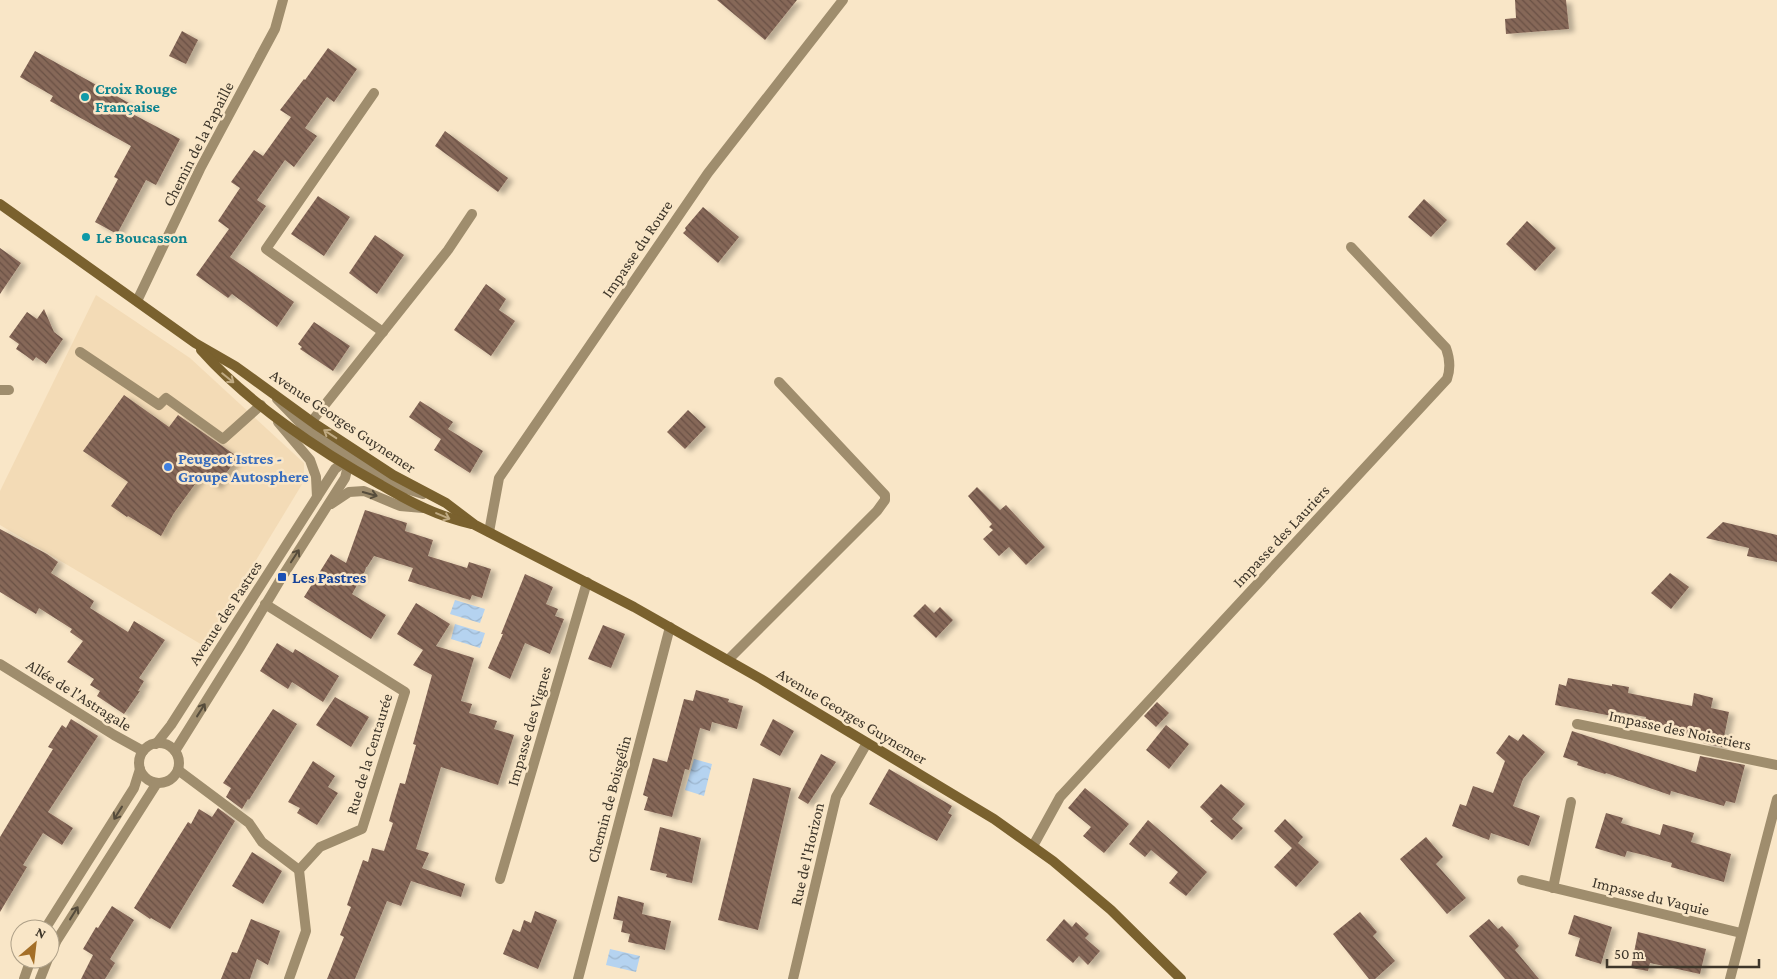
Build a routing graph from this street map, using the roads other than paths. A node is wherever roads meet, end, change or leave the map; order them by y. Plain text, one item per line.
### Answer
1 (284, 0) edge
2 (843, 0) edge
3 (374, 93) dead end
4 (0, 204) edge
5 (472, 214) dead end
6 (1351, 247) dead end
7 (137, 301) junction
8 (383, 332) junction
9 (194, 343) junction
10 (80, 352) dead end
11 (779, 382) dead end
12 (272, 393) junction
13 (264, 407) junction
14 (312, 421) junction
15 (347, 462) junction
16 (317, 498) junction
17 (437, 498) junction
18 (326, 508) junction
19 (426, 509) junction
20 (475, 525) junction
21 (489, 532) junction
22 (587, 582) junction
23 (265, 604) junction
24 (670, 627) junction
25 (728, 660) junction
26 (0, 664) edge
27 (1577, 724) dead end
28 (867, 743) junction
29 (156, 744) junction
30 (143, 751) junction
31 (175, 751) junction
32 (1777, 765) edge
33 (140, 769) junction
34 (178, 770) junction
35 (157, 784) junction
36 (1777, 799) edge
37 (1571, 802) dead end
38 (1033, 846) junction
39 (299, 870) junction
40 (500, 878) dead end
41 (1522, 880) dead end
42 (1553, 888) junction
43 (51, 919) edge
44 (1741, 933) junction
45 (60, 935) edge
46 (289, 979) edge
47 (578, 979) edge
48 (793, 979) edge
49 (1181, 979) edge
50 (1730, 979) edge

1 - 7 street, Chemin de la Papaille
2 - 21 street, Impasse du Roure
3 - 8 street
4 - 7 main road, Avenue Georges Guynemer
5 - 8 street
6 - 38 street, Impasse des Lauriers
7 - 9 main road, Avenue Georges Guynemer
8 - 14 street
9 - 12 main road, Avenue Georges Guynemer
9 -> 13 main road, Avenue Georges Guynemer
10 - 13 street
11 - 25 street
12 - 14 main road, Avenue Georges Guynemer
12 - 15 street
13 - 15 main road, Avenue Georges Guynemer
13 - 16 street
17 -> 14 main road, Avenue Georges Guynemer
15 - 16 street, Avenue des Pastres
15 - 17 street
15 - 18 street, Avenue des Pastres
15 - 19 main road, Avenue Georges Guynemer
16 - 29 street, Avenue des Pastres
17 - 20 main road, Avenue Georges Guynemer
18 -> 19 street, Avenue des Pastres
23 -> 18 street, Avenue des Pastres
19 -> 20 main road, Avenue Georges Guynemer
20 - 21 main road, Avenue Georges Guynemer
21 - 22 main road, Avenue Georges Guynemer
22 - 24 main road, Avenue Georges Guynemer
22 - 40 street, Impasse des Vignes
31 -> 23 street, Avenue des Pastres
23 - 39 street, Rue de la Centaurée
24 - 25 main road, Avenue Georges Guynemer
24 - 47 street, Chemin de Boisgélin
25 - 28 main road, Avenue Georges Guynemer
26 - 30 street, Allée de l'Astragale
27 - 32 street, Impasse des Noisetiers
28 - 38 main road, Avenue Georges Guynemer
28 - 48 street, Rue de l'Horizon
29 - 30 street
29 - 31 street
30 - 33 street
31 - 34 street
33 - 35 street
33 -> 43 street
34 - 35 street
34 - 39 street
45 -> 35 street
36 - 44 street
37 - 42 street
38 - 49 main road, Avenue Georges Guynemer
39 - 46 street
41 - 42 street, Impasse du Vaquie
42 - 44 street, Impasse du Vaquie
44 - 50 street

